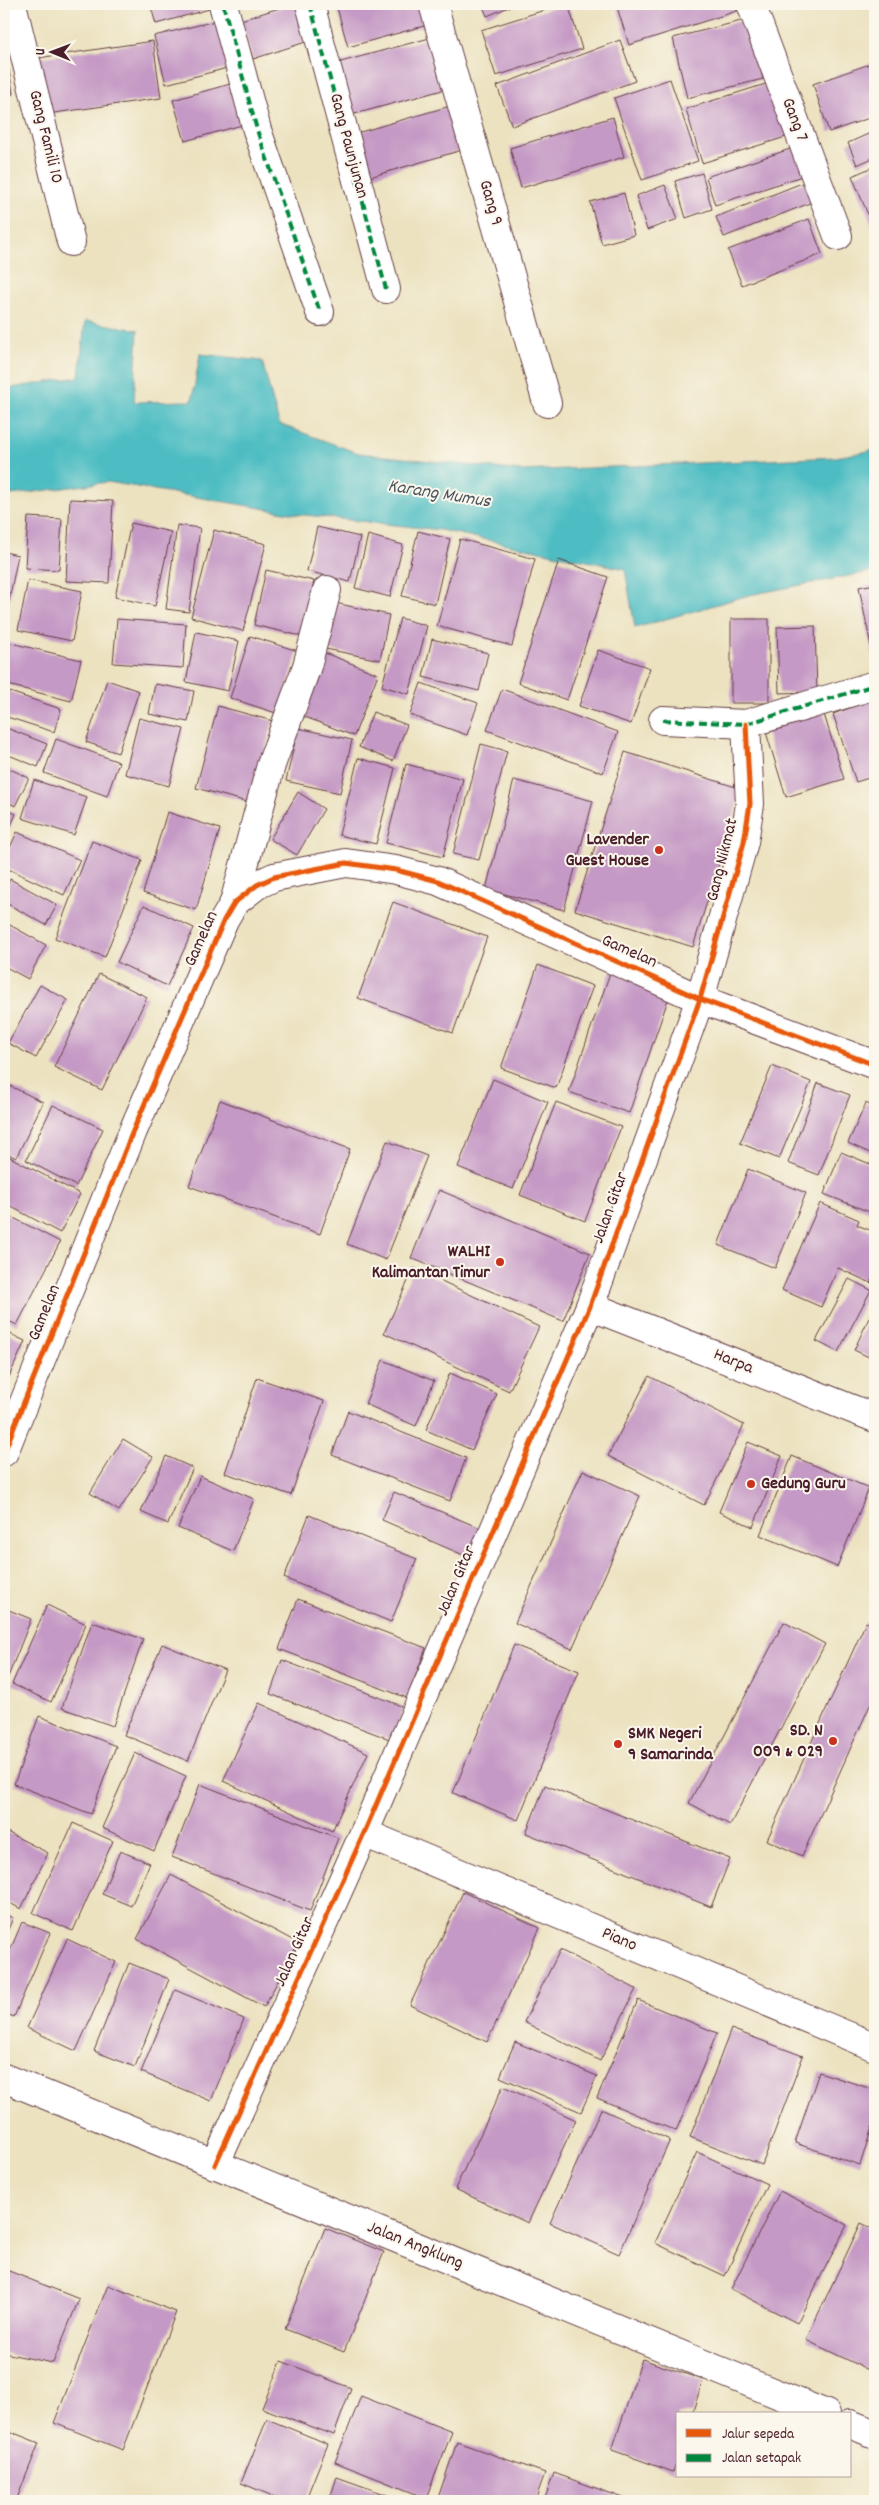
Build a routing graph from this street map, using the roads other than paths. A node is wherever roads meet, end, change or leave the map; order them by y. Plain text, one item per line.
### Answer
1 (12, 4) edge
2 (223, 4) edge
3 (310, 4) edge
4 (433, 4) edge
5 (751, 4) edge
6 (838, 236) dead end
7 (71, 242) dead end
8 (386, 289) dead end
9 (320, 312) dead end
10 (547, 403) dead end
11 (327, 590) dead end
12 (875, 685) edge
13 (662, 720) dead end
14 (746, 724) junction
15 (234, 902) junction
16 (700, 999) junction
17 (875, 1065) edge
18 (590, 1306) junction
19 (875, 1418) edge
20 (4, 1452) edge
21 (364, 1833) junction
22 (875, 2047) edge
23 (4, 2078) edge
24 (215, 2165) junction
25 (821, 2412) edge
26 (852, 2425) edge
27 (875, 2434) edge

1 - 7 street, Gang Famili 10
2 - 9 street
3 - 8 street, Gang Paunjunan
4 - 10 street, Gang 9
5 - 6 street, Gang 7
11 - 15 street
12 - 14 street
13 - 14 street
14 - 16 street, Gang Nikmat
15 - 16 street, Gamelan
15 - 20 street, Gamelan
16 - 17 street, Gamelan
16 - 18 street, Jalan Gitar
18 - 19 street, Harpa
18 - 21 street, Jalan Gitar
21 - 22 street, Piano
21 - 24 street, Jalan Gitar
23 - 24 street, Jalan Angklung
24 - 25 street, Jalan Angklung
26 - 27 street

